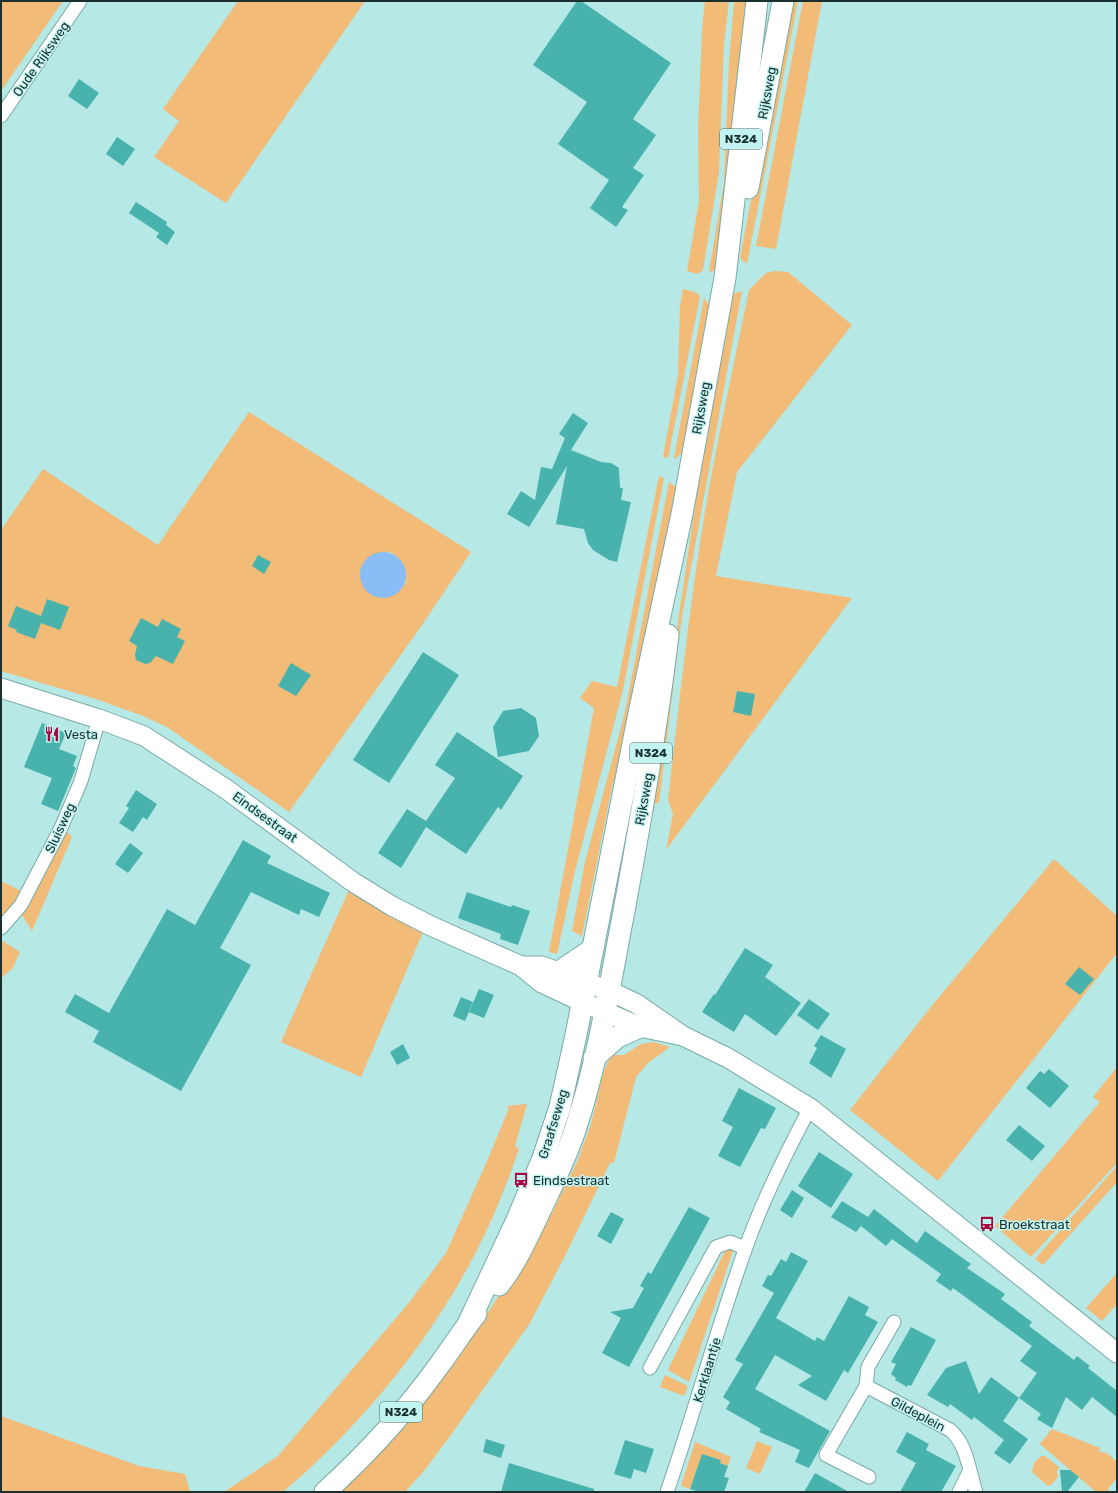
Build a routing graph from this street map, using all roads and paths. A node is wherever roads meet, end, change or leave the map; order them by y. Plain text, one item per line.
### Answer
1 (80, 1) edge
2 (757, 1) edge
3 (783, 1) edge
4 (1, 116) edge
5 (725, 278) junction
6 (682, 514) junction
7 (1, 688) edge
8 (99, 719) junction
9 (1, 928) edge
10 (593, 949) junction
11 (521, 966) junction
12 (559, 972) junction
13 (608, 990) junction
14 (585, 992) junction
15 (604, 1011) junction
16 (640, 1027) junction
17 (683, 1036) junction
18 (594, 1058) junction
19 (810, 1108) junction
20 (746, 1248) junction
21 (894, 1322) dead end
22 (468, 1324) junction
23 (1117, 1353) edge
24 (650, 1368) dead end
25 (866, 1386) junction
26 (970, 1472) junction
27 (868, 1477) dead end
28 (325, 1492) edge
29 (667, 1492) edge
30 (959, 1492) edge
31 (976, 1492) edge

1 - 4 street, Oude Rijksweg
2 - 5 main road, Rijksweg / N324
3 - 5 main road, Rijksweg / N324
5 - 6 main road, Rijksweg / N324
6 - 10 main road, Rijksweg / N324
6 - 13 main road, Rijksweg / N324
7 - 8 main road, Eindsestraat
8 - 9 street, Sluisweg
8 - 11 main road, Eindsestraat
10 - 12 main road
10 - 14 main road, Rijksweg / N324
11 - 12 main road, Eindsestraat
11 - 14 main road, Eindsestraat
12 - 14 main road, Eindsestraat
13 - 14 main road
13 - 15 main road, Rijksweg / N324
13 - 17 main road
14 - 15 main road
14 - 22 main road, Graafseweg / N324
15 - 16 main road
15 - 18 main road, Graafseweg / N324
16 - 17 main road
16 - 18 main road
17 - 19 main road
18 - 22 main road, Graafseweg / N324
19 - 20 street, Kerklaantje
19 - 23 main road
20 - 24 street
20 - 29 street, Kerklaantje
21 - 25 street
22 - 28 main road, Graafseweg / N324
25 - 26 street, Gildeplein
25 - 27 street
26 - 30 street
26 - 31 street, Gildeplein

